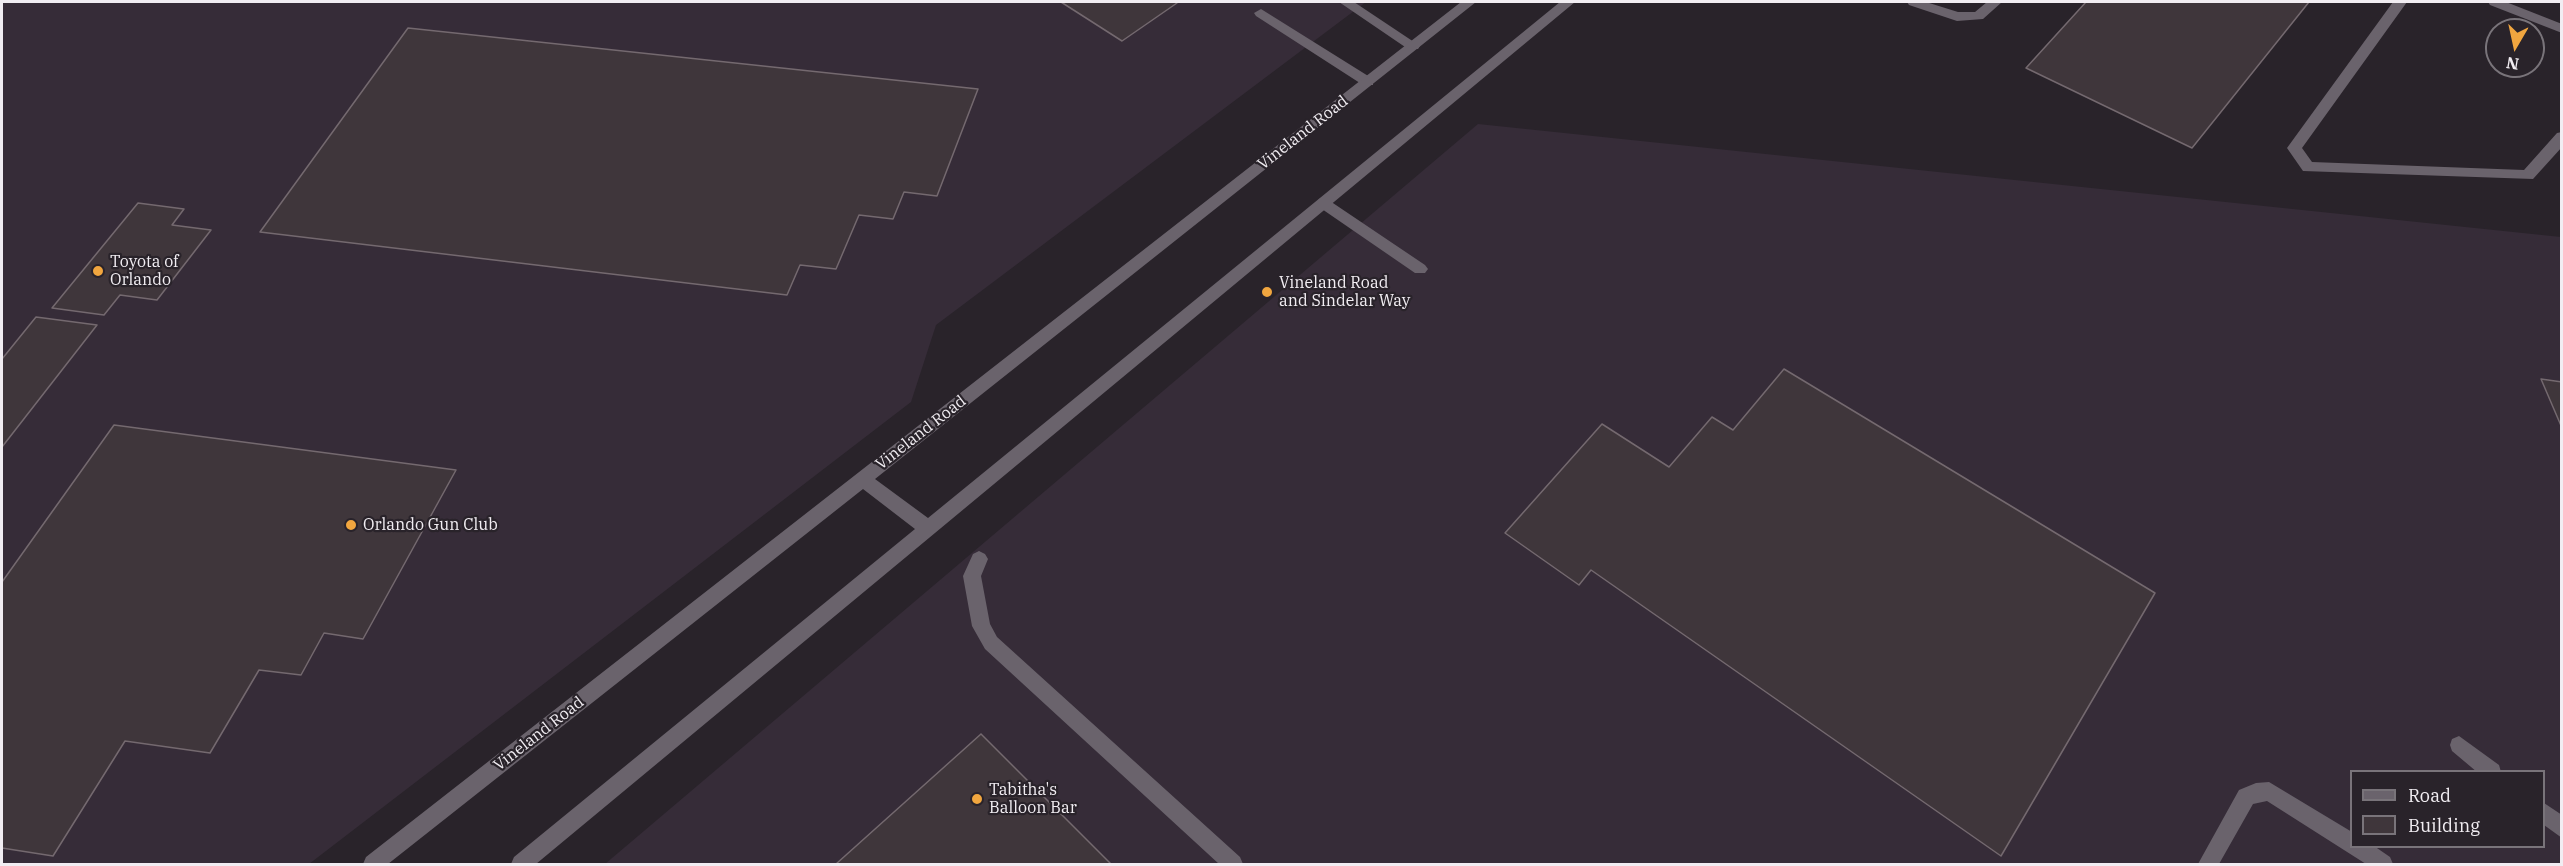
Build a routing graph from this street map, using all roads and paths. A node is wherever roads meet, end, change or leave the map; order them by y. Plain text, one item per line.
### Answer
1 (1345, 2) edge
2 (1469, 2) edge
3 (1568, 2) edge
4 (1914, 2) edge
5 (1995, 2) edge
6 (2400, 2) edge
7 (2495, 2) edge
8 (1261, 13) dead end
9 (2562, 29) edge
10 (1413, 46) junction
11 (1368, 82) junction
12 (2562, 137) edge
13 (1324, 202) junction
14 (1420, 269) dead end
15 (862, 479) junction
16 (929, 529) junction
17 (980, 560) dead end
18 (2459, 745) dead end
19 (2491, 770) edge
20 (2545, 814) edge
21 (2562, 828) edge
22 (2350, 843) edge
23 (2358, 848) edge
24 (373, 864) edge
25 (521, 864) edge
26 (1233, 864) edge
27 (2208, 864) edge
28 (2383, 864) edge

1 - 10 street
2 - 10 street, Vineland Road
3 - 13 street
4 - 5 street
6 - 12 street
7 - 9 street
8 - 11 street
10 - 11 street, Vineland Road
11 - 15 street, Vineland Road
13 - 14 street
13 - 16 street
15 - 16 street
15 - 24 street, Vineland Road
16 - 25 street
17 - 26 street
18 - 19 street
20 - 21 street
22 - 27 street
23 - 28 street

